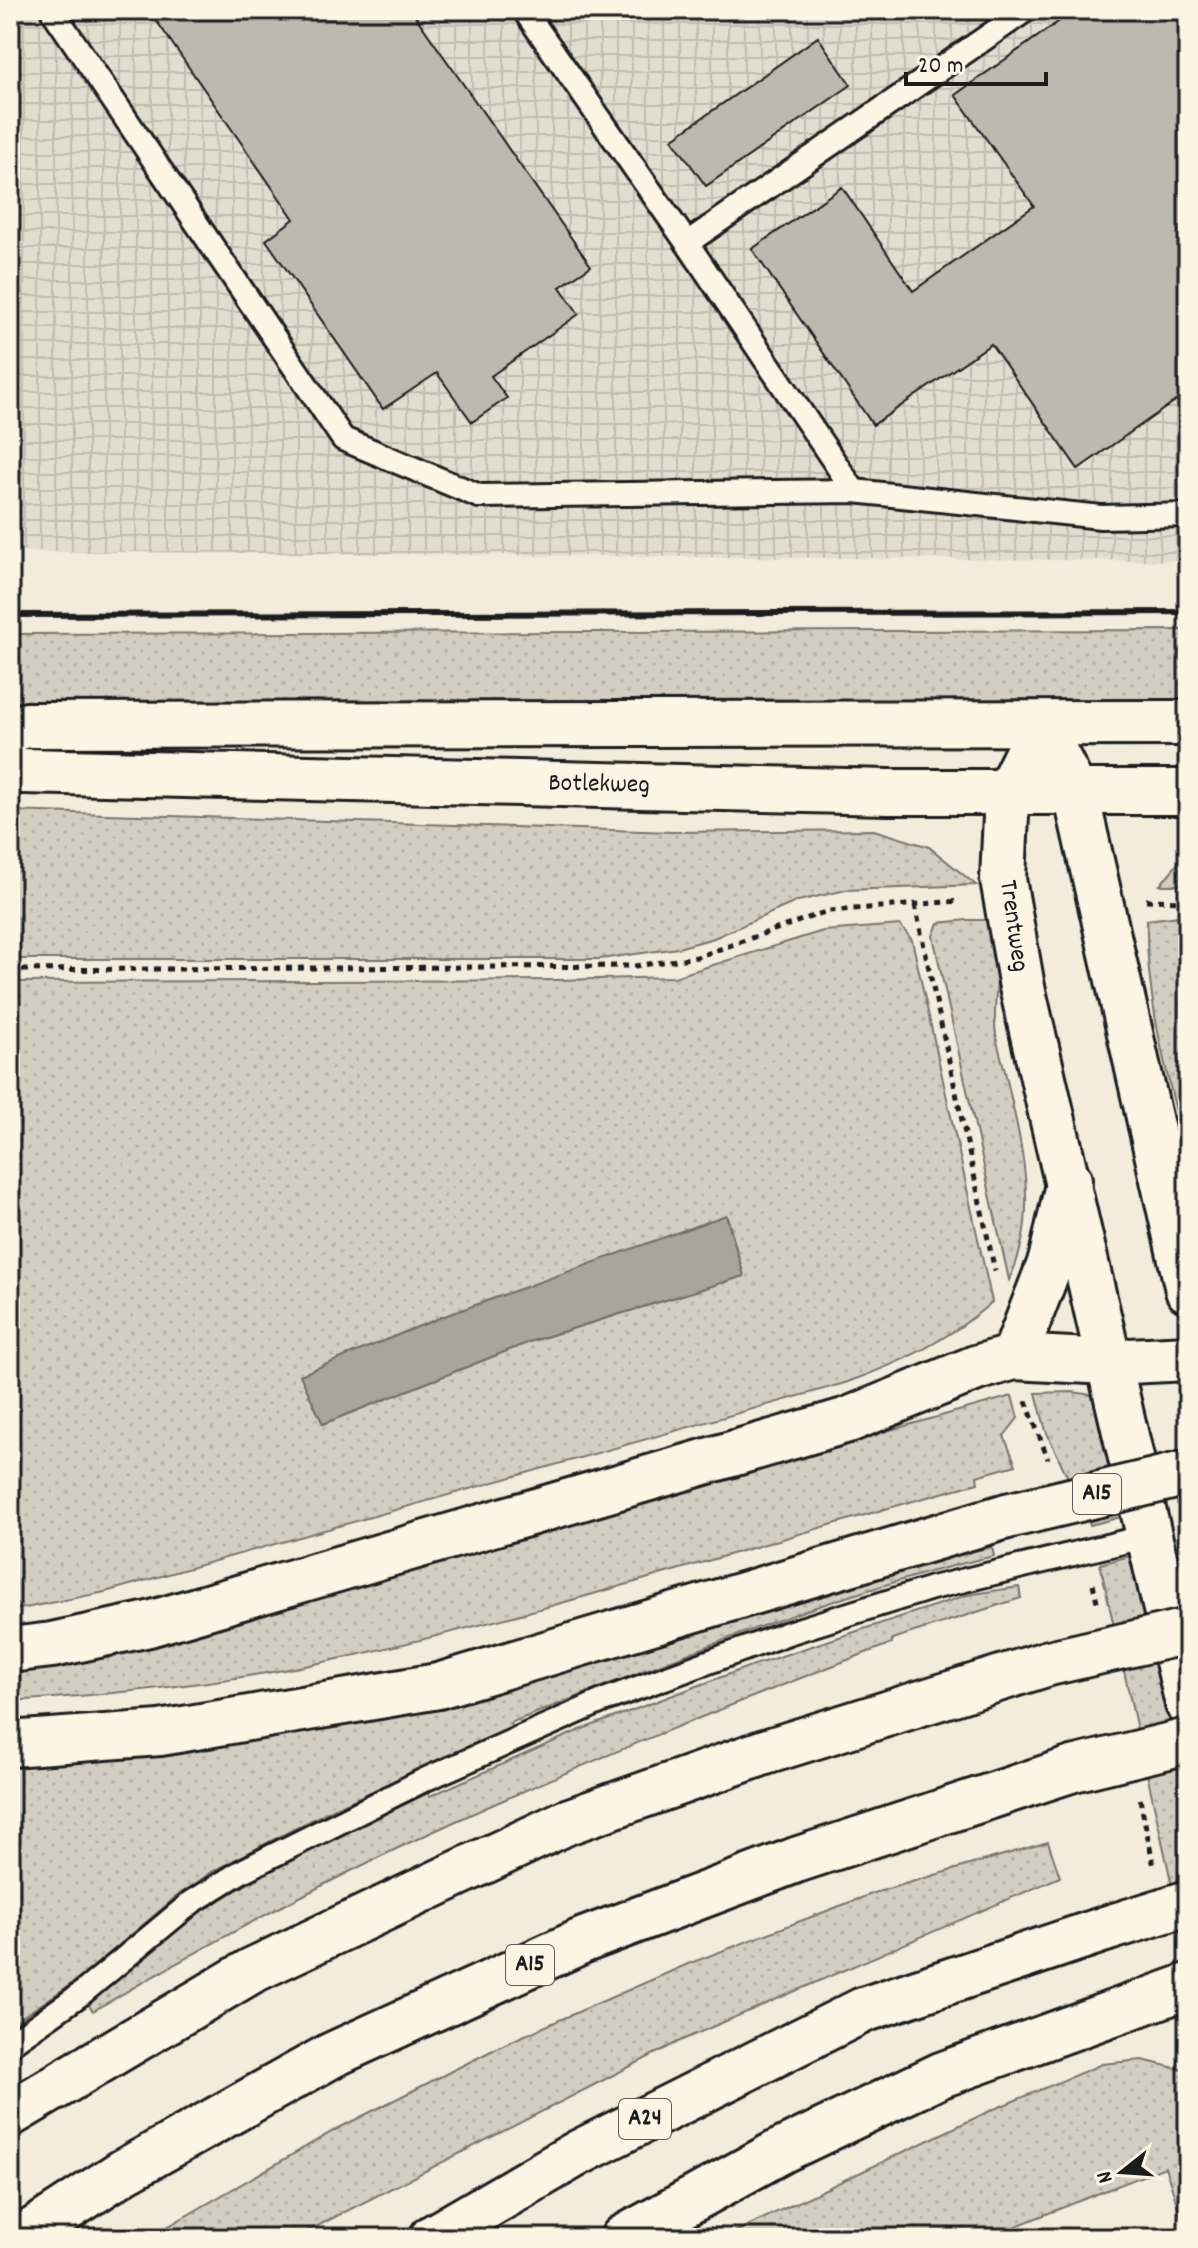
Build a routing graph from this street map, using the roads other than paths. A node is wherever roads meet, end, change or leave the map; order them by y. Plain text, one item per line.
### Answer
1 (52, 10) edge
2 (524, 10) edge
3 (1026, 10) edge
4 (687, 243) junction
5 (854, 491) junction
6 (1188, 515) edge
7 (1188, 723) edge
8 (1041, 725) junction
9 (10, 730) edge
10 (10, 768) edge
11 (1188, 792) edge
12 (1007, 794) junction
13 (1076, 794) junction
14 (1069, 1180) junction
15 (1188, 1290) edge
16 (1014, 1357) junction
17 (1188, 1358) edge
18 (1109, 1362) junction
19 (1188, 1473) edge
20 (1148, 1536) junction
21 (1188, 1631) edge
22 (10, 1650) edge
23 (1188, 1704) edge
24 (1188, 1741) edge
25 (10, 1744) edge
26 (1188, 1903) edge
27 (1188, 1986) edge
28 (10, 2044) edge
29 (10, 2114) edge
30 (22, 2238) edge
31 (432, 2238) edge
32 (623, 2238) edge

1 - 5 lane
2 - 4 lane
3 - 4 lane
4 - 5 lane
5 - 6 lane
7 - 8 main road
8 - 9 main road
8 - 12 main road, Trentweg
8 - 13 main road
10 - 12 main road, Botlekweg
11 - 13 main road, Botlekweg
12 - 13 main road, Botlekweg
12 - 14 main road, Trentweg
13 - 15 main road
14 - 16 main road
14 - 18 main road, Trentweg
16 - 18 main road
16 - 22 main road
17 - 18 main road
18 - 20 main road, Trentweg
19 - 25 main road, A15, bridge
20 - 23 main road, Trentweg
20 - 28 lane
21 - 29 main road, bridge
24 - 30 main road, A15, bridge
26 - 31 main road, A24, bridge
27 - 32 main road

